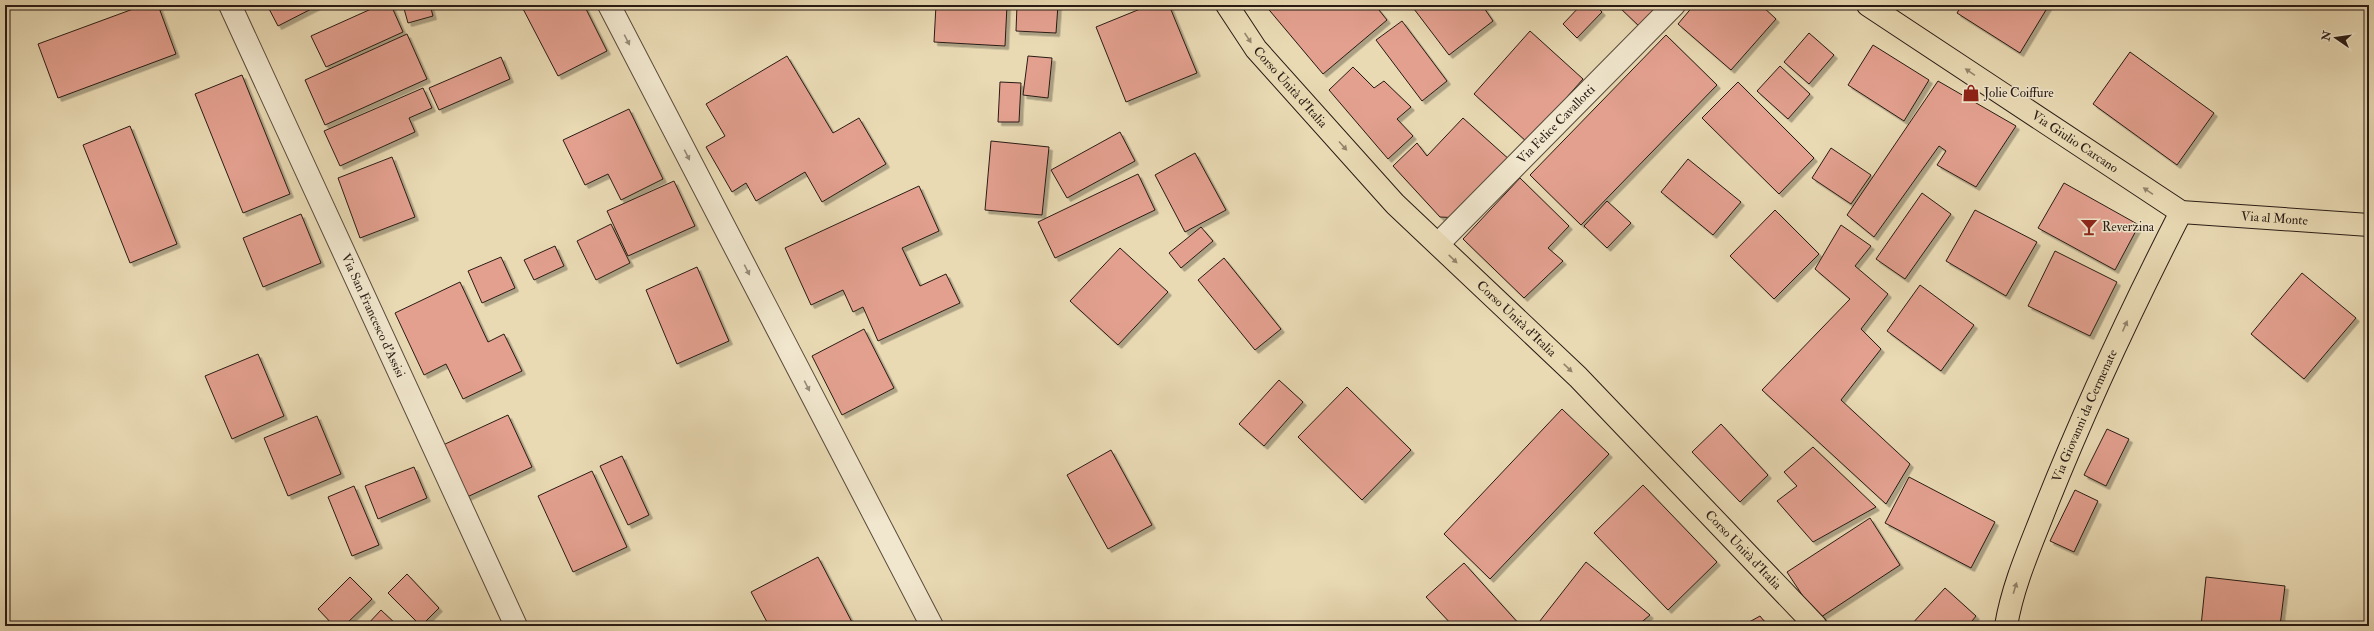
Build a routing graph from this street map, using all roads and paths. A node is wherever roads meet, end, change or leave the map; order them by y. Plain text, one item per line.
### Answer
1 (230, 5) edge
2 (609, 5) edge
3 (1227, 5) edge
4 (1674, 5) edge
5 (1868, 5) edge
6 (2181, 212) junction
7 (2369, 225) edge
8 (1438, 244) junction
9 (516, 626) edge
10 (932, 626) edge
11 (1816, 626) edge
12 (2006, 626) edge

1 - 9 street, Via San Francesco d'Assisi
2 -> 10 street
3 -> 8 main road, Corso Unità d'Italia
4 - 8 street, Via Felice Cavallotti
6 -> 5 main road, Via Giulio Carcano
6 - 7 main road, Via al Monte
12 -> 6 main road, Via Giovanni da Cermenate
8 -> 11 main road, Corso Unità d'Italia

